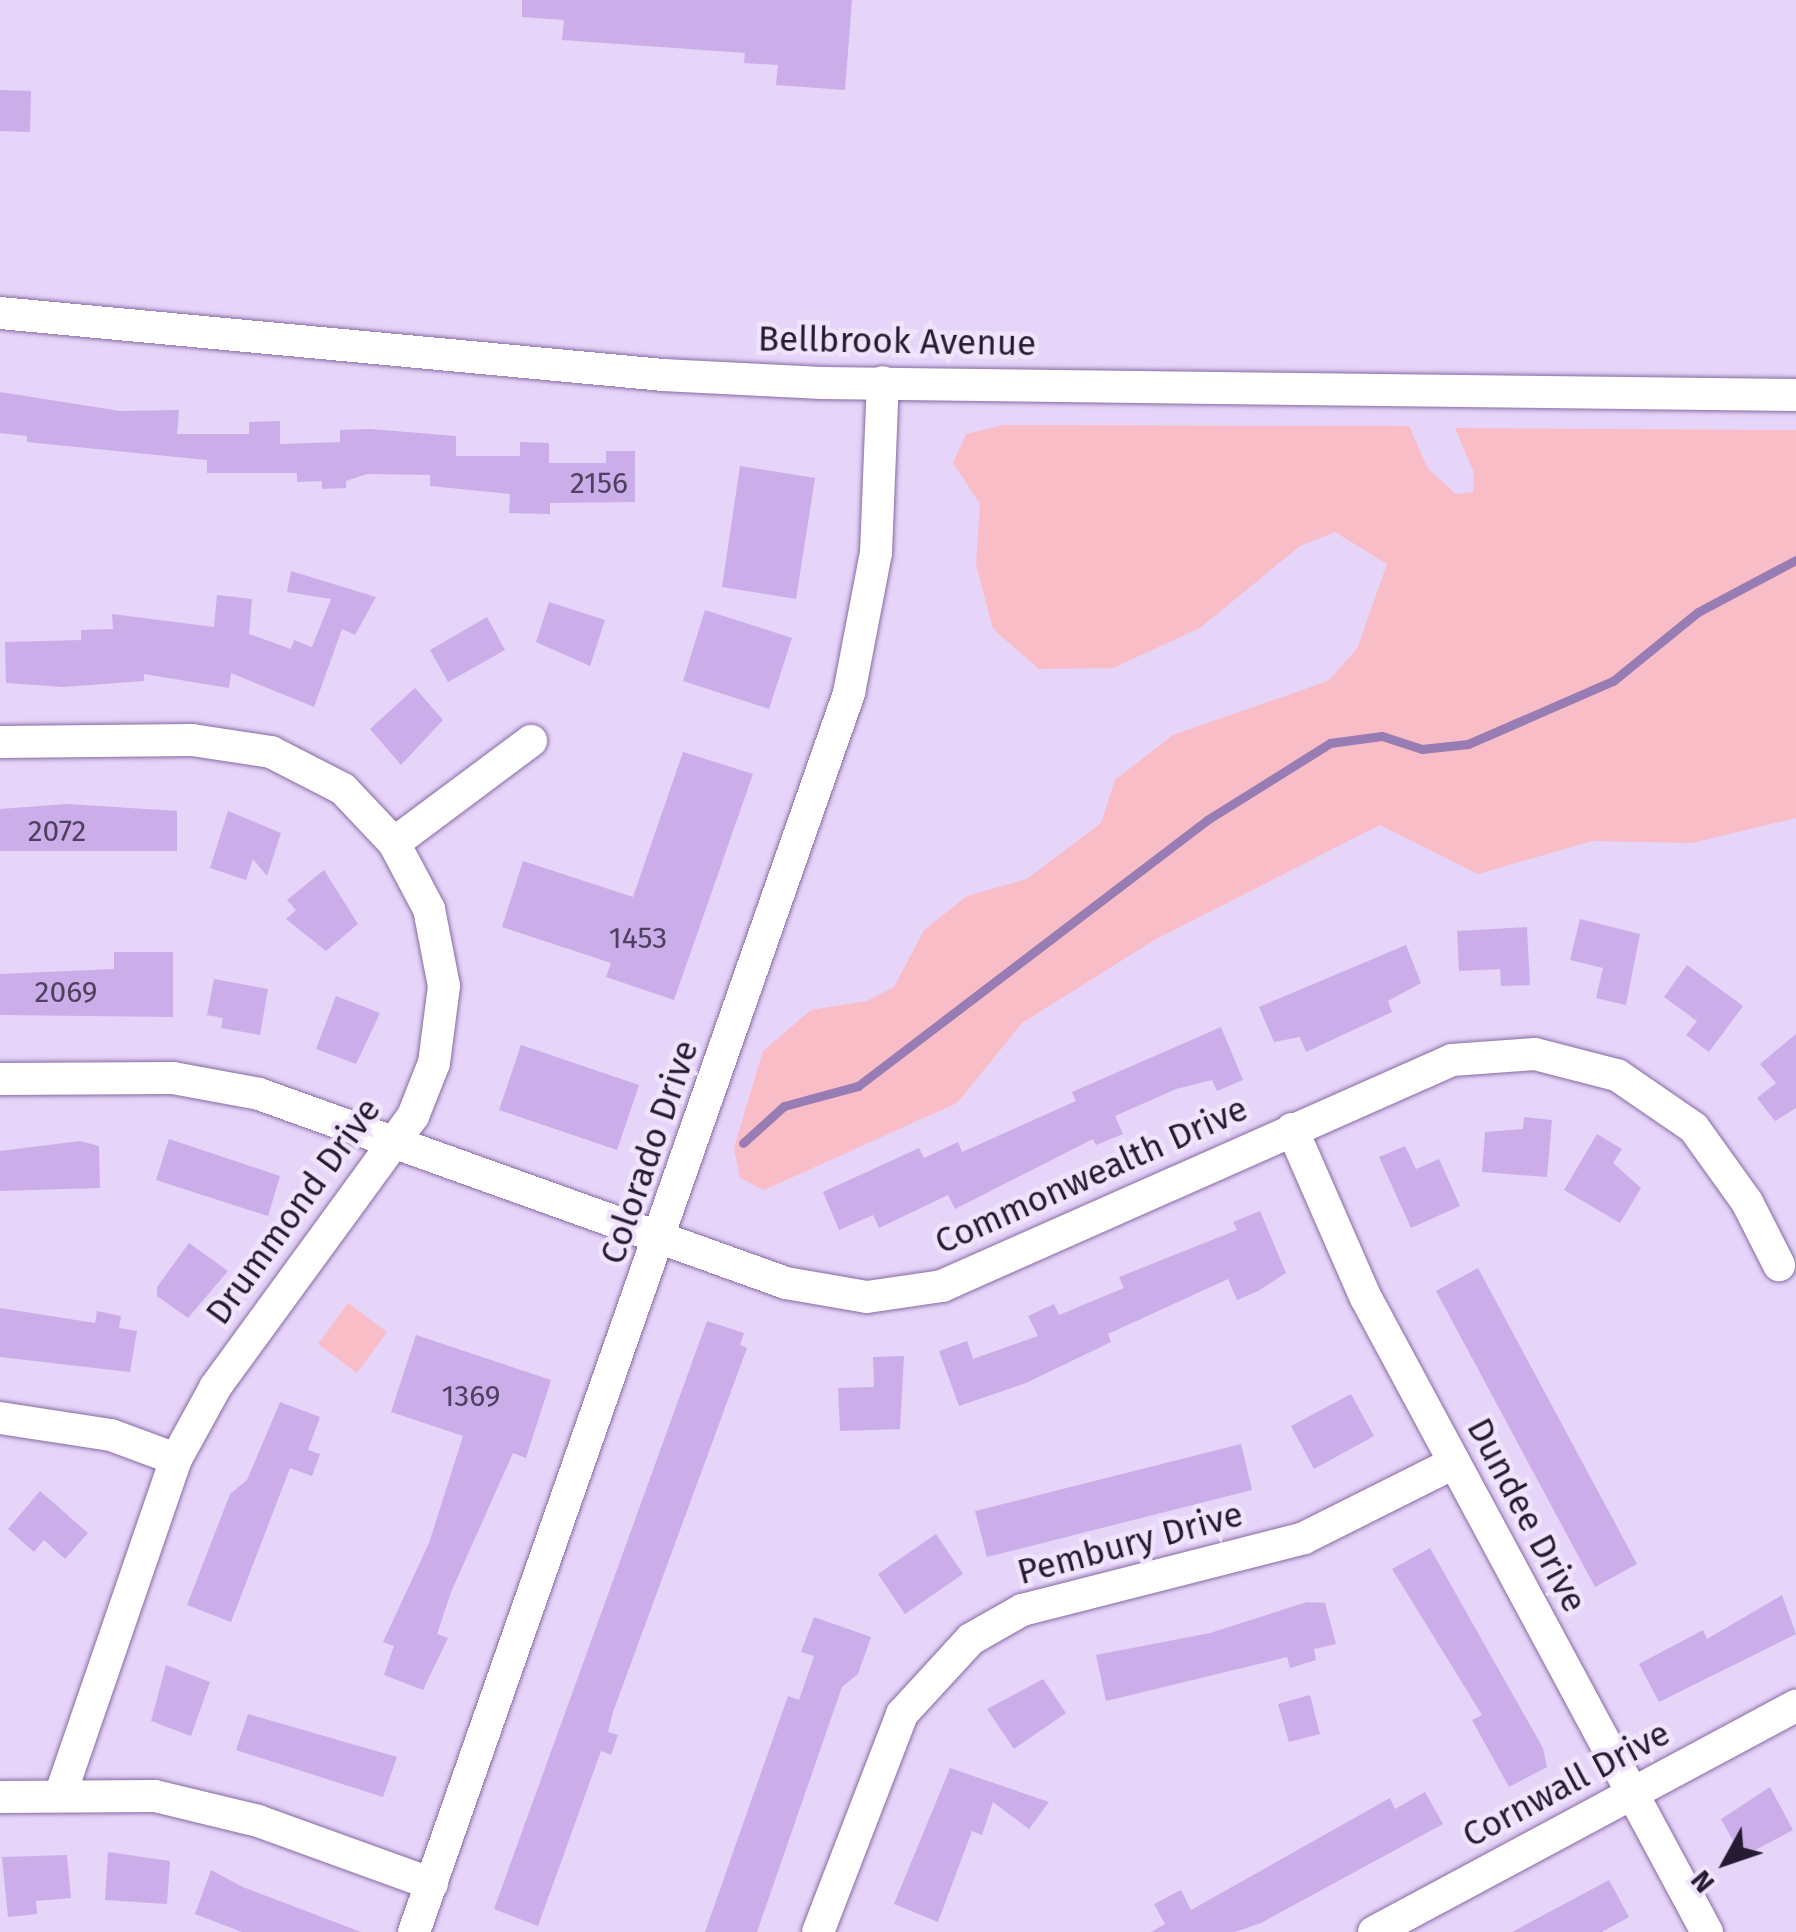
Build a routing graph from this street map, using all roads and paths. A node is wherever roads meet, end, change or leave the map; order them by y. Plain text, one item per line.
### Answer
1 (0, 313) edge
2 (883, 382) junction
3 (1796, 394) edge
4 (531, 741) dead end
5 (0, 742) edge
6 (394, 843) junction
7 (0, 1079) edge
8 (1292, 1129) junction
9 (398, 1141) junction
10 (660, 1241) junction
11 (1779, 1265) dead end
12 (0, 1418) edge
13 (176, 1459) junction
14 (1454, 1463) junction
15 (1796, 1706) edge
16 (62, 1791) junction
17 (1631, 1794) junction
18 (0, 1797) edge
19 (432, 1884) junction
20 (414, 1932) edge
21 (818, 1932) edge
22 (1374, 1932) edge
23 (1707, 1932) edge

1 - 2 street, Bellbrook Avenue
2 - 3 street, Bellbrook Avenue
2 - 10 street, Colorado Drive
4 - 6 street
5 - 6 street, Drummond Drive
6 - 9 street, Drummond Drive
7 - 9 street, Commonwealth Drive
8 - 10 street, Commonwealth Drive
8 - 11 street, Commonwealth Drive
8 - 14 street, Dundee Drive
9 - 10 street, Commonwealth Drive
9 - 13 street, Drummond Drive
10 - 19 street, Colorado Drive
12 - 13 street
13 - 16 street, Drummond Drive
14 - 17 street, Dundee Drive
14 - 21 street, Pembury Drive
15 - 17 street, Cornwall Drive
16 - 18 street
16 - 19 street
17 - 22 street, Cornwall Drive
17 - 23 street, Dundee Drive
19 - 20 street, Colorado Drive

